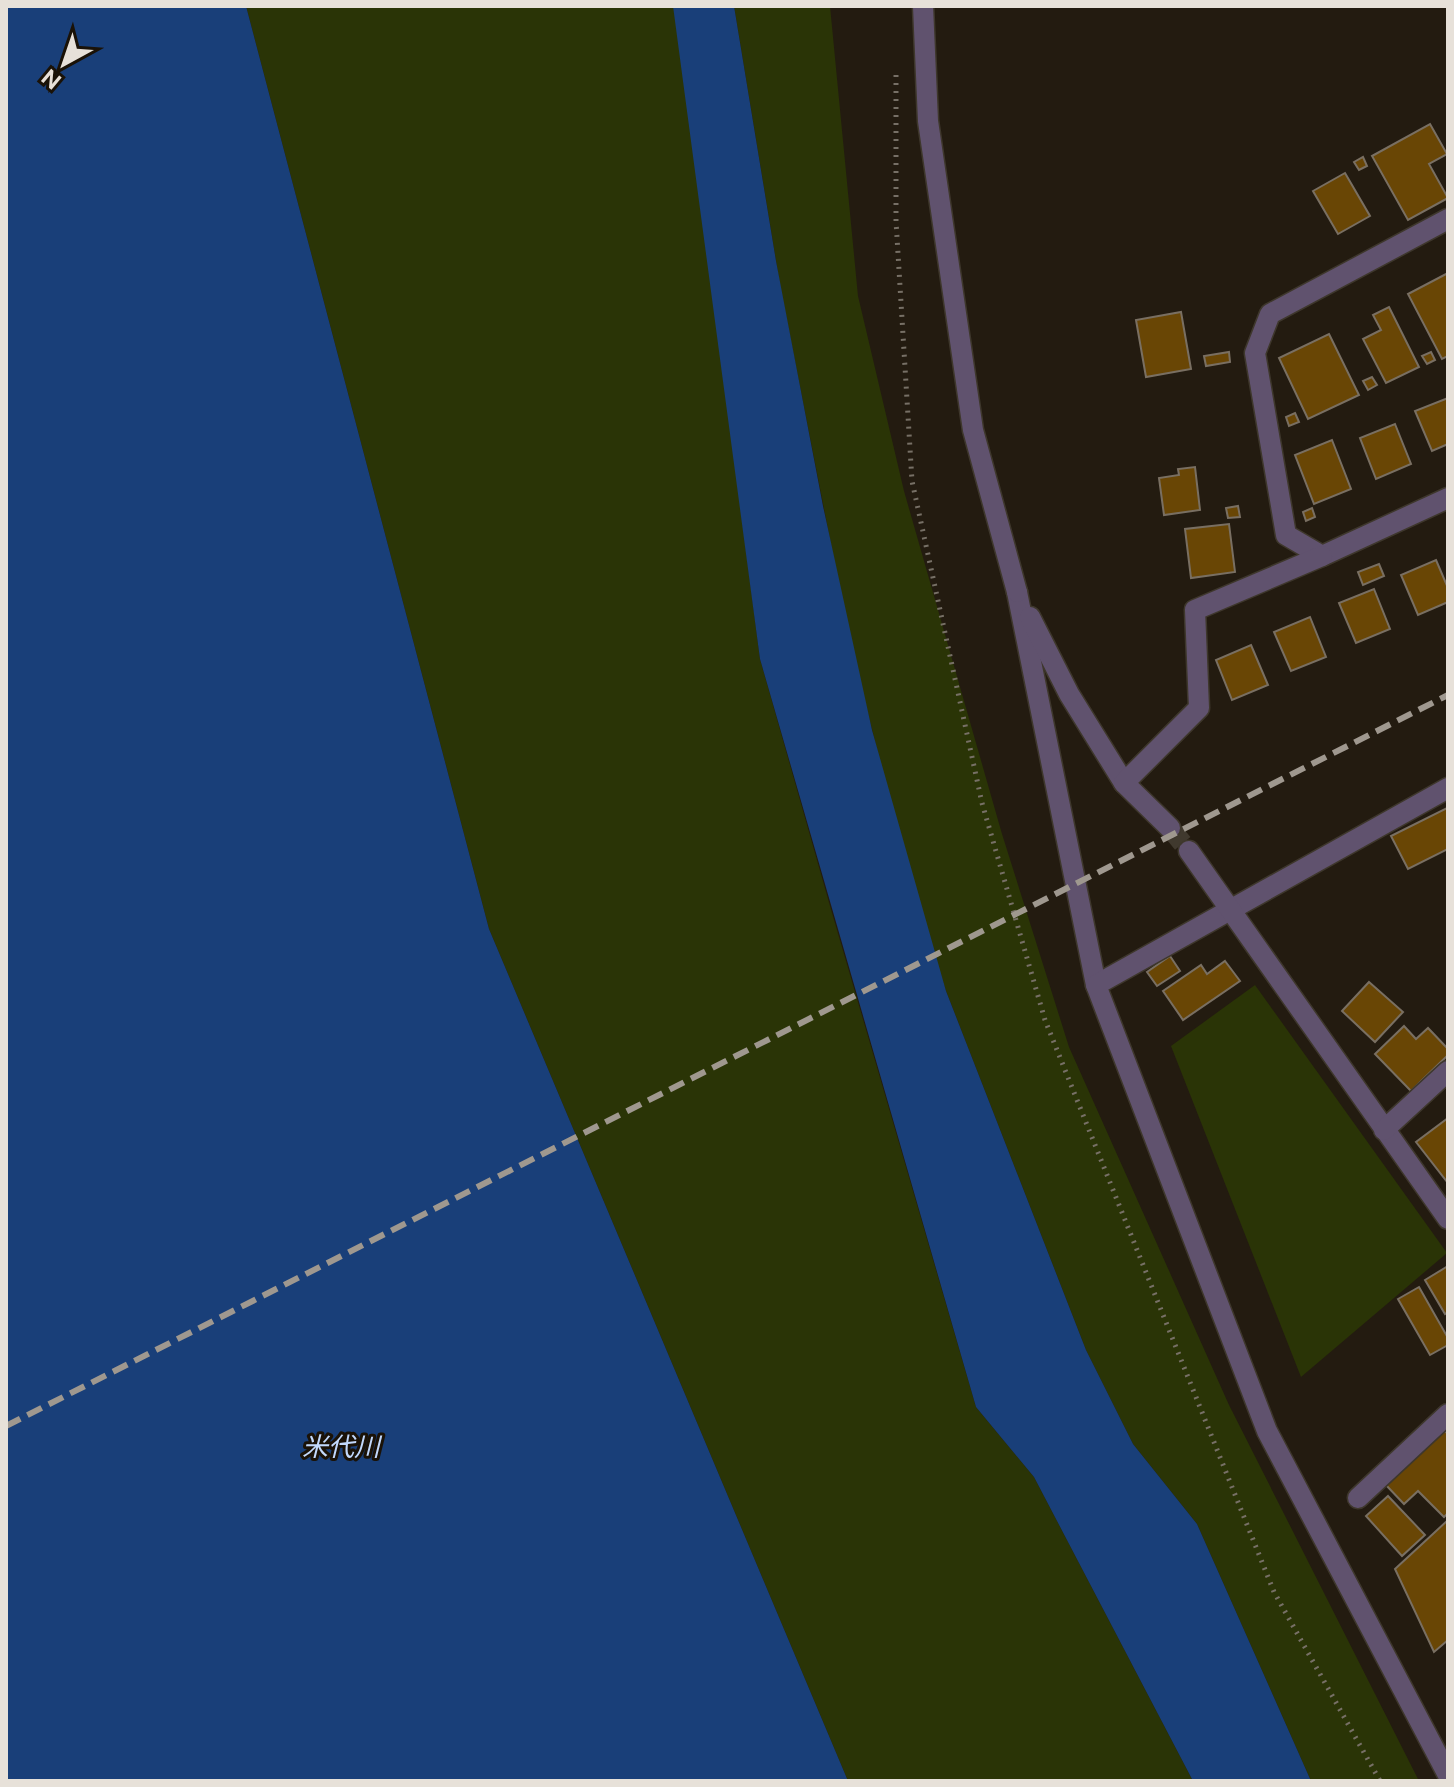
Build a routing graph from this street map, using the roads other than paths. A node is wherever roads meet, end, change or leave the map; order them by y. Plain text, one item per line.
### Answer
1 (923, 6) edge
2 (1448, 219) edge
3 (1448, 498) edge
4 (1322, 556) junction
5 (1017, 592) junction
6 (1124, 783) junction
7 (1448, 788) edge
8 (1170, 828) tunnel mouth
9 (1189, 851) tunnel mouth
10 (1231, 911) junction
11 (1096, 985) junction
12 (1448, 1071) edge
13 (1384, 1130) junction
14 (1448, 1219) edge
15 (1448, 1414) edge
16 (1358, 1498) dead end
17 (1448, 1775) edge

1 - 5 street
2 - 4 street
3 - 4 street
4 - 6 street
5 - 6 street
5 - 11 street
6 - 8 street
7 - 10 street
9 - 10 street
10 - 11 street
10 - 13 street
11 - 17 street
12 - 13 street
13 - 14 street
15 - 16 street

